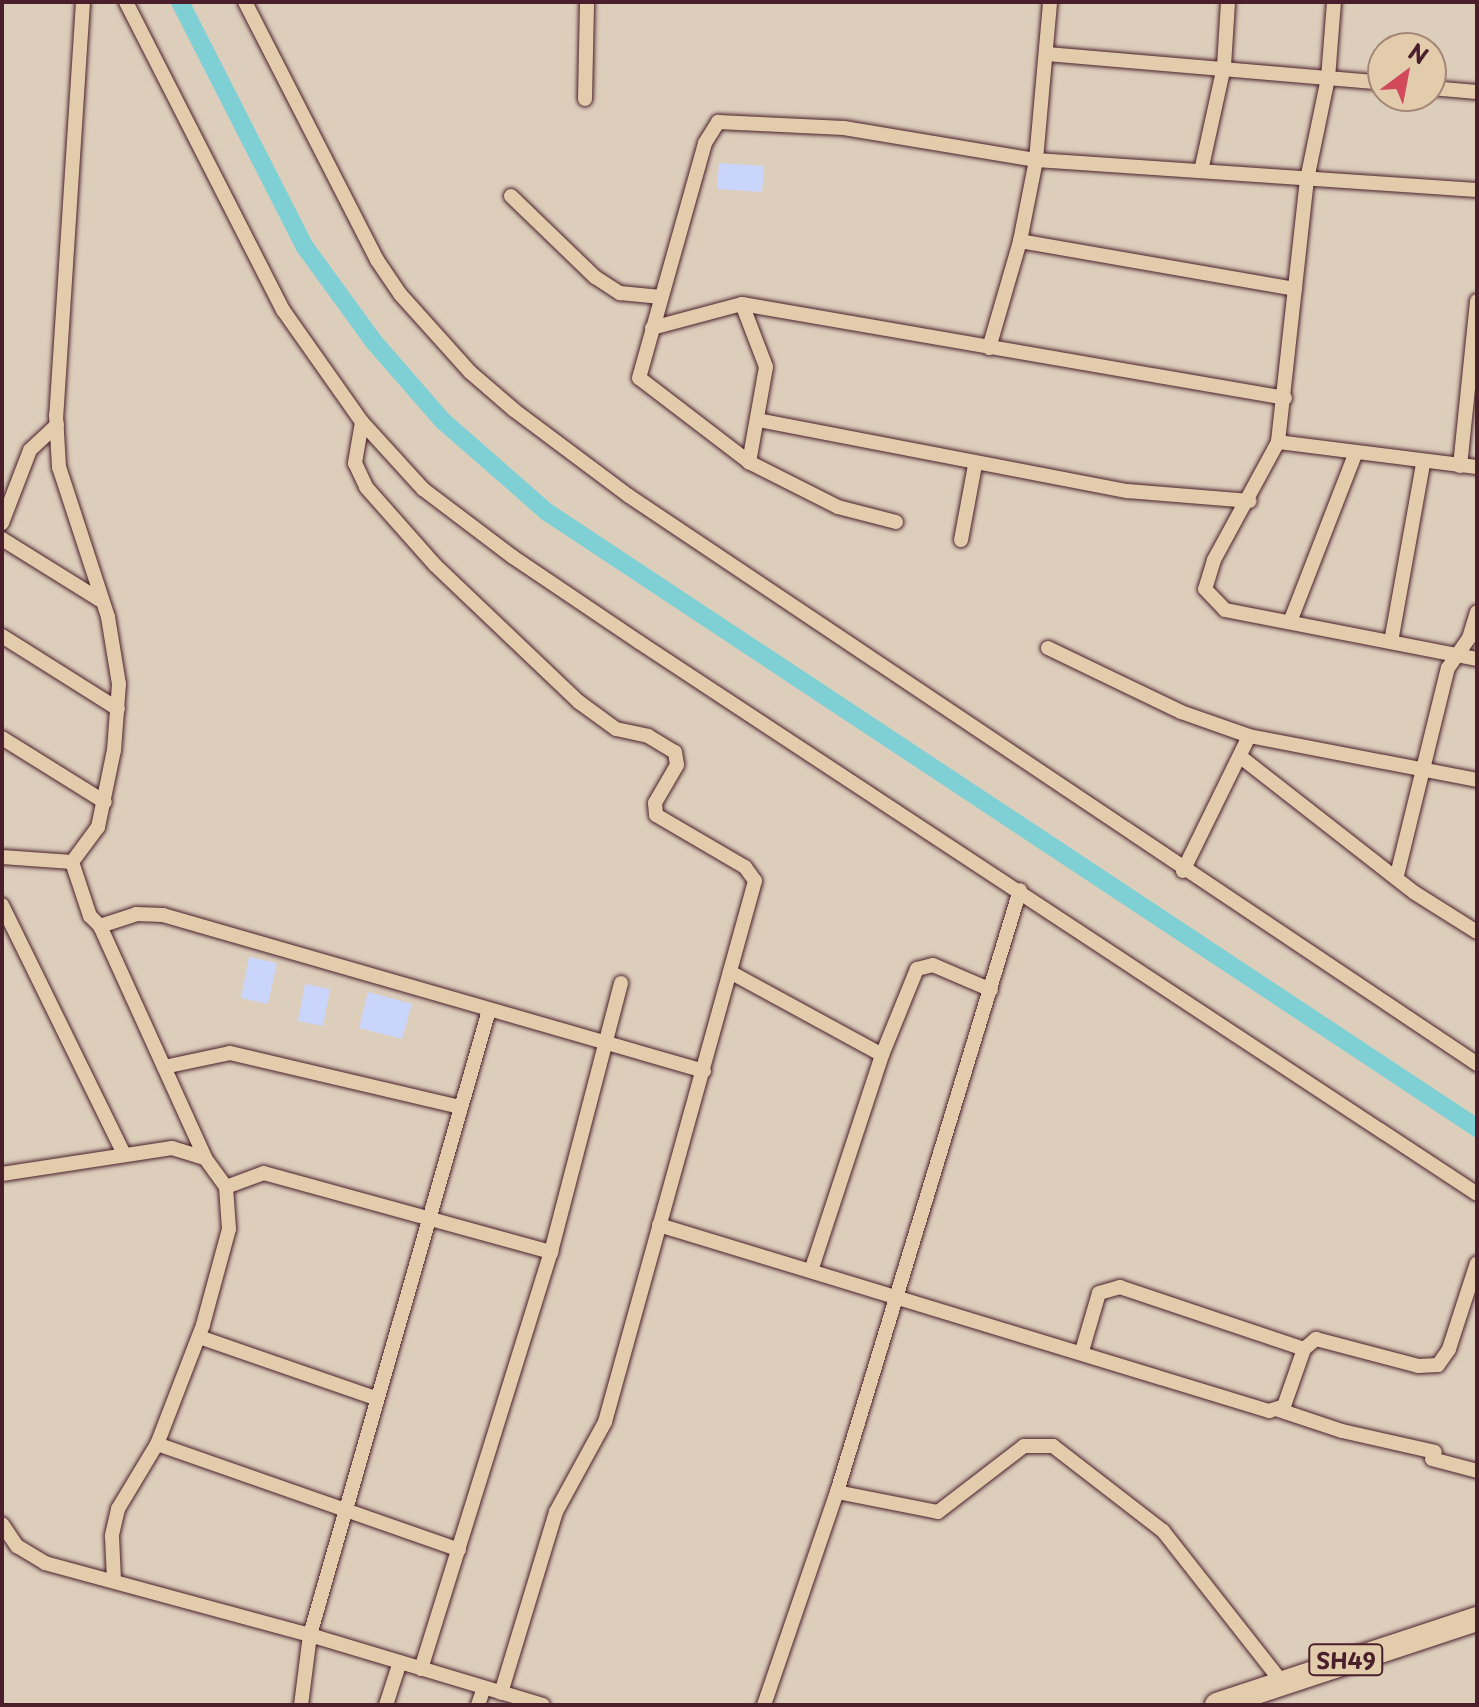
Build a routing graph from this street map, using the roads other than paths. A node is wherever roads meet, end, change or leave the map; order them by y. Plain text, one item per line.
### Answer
1 (83, 2) edge
2 (126, 2) edge
3 (245, 2) edge
4 (587, 2) edge
5 (1050, 2) edge
6 (1228, 2) edge
7 (1334, 2) edge
8 (1047, 54) junction
9 (1224, 66) junction
10 (1328, 78) junction
11 (1367, 82) edge
12 (1447, 89) edge
13 (1477, 92) edge
14 (585, 99) dead end
15 (1036, 160) junction
16 (1201, 171) junction
17 (1307, 179) junction
18 (1477, 190) edge
19 (511, 196) dead end
20 (1020, 241) junction
21 (1295, 289) junction
22 (661, 297) junction
23 (1477, 301) edge
24 (742, 304) junction
25 (652, 328) junction
26 (989, 348) junction
27 (1285, 398) junction
28 (758, 420) junction
29 (362, 422) junction
30 (57, 425) junction
31 (1278, 442) junction
32 (1355, 454) junction
33 (749, 462) junction
34 (1423, 464) junction
35 (975, 465) junction
36 (1460, 466) junction
37 (1477, 467) edge
38 (1250, 501) junction
39 (896, 522) dead end
40 (2, 523) edge
41 (2, 539) edge
42 (961, 540) dead end
43 (100, 600) junction
44 (1477, 612) edge
45 (1290, 622) junction
46 (2, 636) edge
47 (1391, 642) junction
48 (1048, 648) dead end
49 (1454, 657) junction
50 (1477, 659) edge
51 (118, 709) junction
52 (1249, 736) junction
53 (2, 738) edge
54 (1242, 758) junction
55 (1422, 768) junction
56 (1477, 780) edge
57 (105, 802) junction
58 (2, 857) edge
59 (72, 862) junction
60 (1183, 871) junction
61 (1397, 875) junction
62 (1020, 890) junction
63 (2, 905) edge
64 (100, 926) junction
65 (1477, 932) edge
66 (730, 972) junction
67 (621, 983) dead end
68 (991, 990) junction
69 (489, 1010) junction
70 (605, 1043) junction
71 (882, 1055) junction
72 (1477, 1064) edge
73 (164, 1067) junction
74 (704, 1071) junction
75 (461, 1107) junction
76 (124, 1154) junction
77 (205, 1158) junction
78 (2, 1174) edge
79 (226, 1187) junction
80 (1477, 1194) edge
81 (428, 1218) junction
82 (659, 1225) junction
83 (551, 1252) junction
84 (1477, 1263) edge
85 (811, 1271) junction
86 (898, 1295) junction
87 (199, 1337) junction
88 (1304, 1349) junction
89 (1082, 1351) junction
90 (375, 1398) junction
91 (1279, 1410) junction
92 (157, 1444) junction
93 (1477, 1471) edge
94 (837, 1492) junction
95 (341, 1511) junction
96 (2, 1524) edge
97 (459, 1550) junction
98 (114, 1580) junction
99 (1477, 1619) edge
100 (310, 1635) junction
101 (400, 1662) junction
102 (421, 1669) junction
103 (1281, 1681) junction
104 (484, 1688) junction
105 (501, 1693) junction
106 (301, 1705) edge
107 (386, 1705) edge
108 (478, 1705) edge
109 (543, 1705) edge
110 (764, 1705) edge
111 (1217, 1705) edge

1 - 30 street
2 - 29 street
3 - 60 street
4 - 14 street
5 - 8 street
6 - 9 street
7 - 10 street
8 - 9 street
8 - 15 street
9 - 10 street
9 - 16 street
10 - 11 street
10 - 17 street
12 - 13 street
15 - 16 street
15 - 20 street
15 - 22 street
16 - 17 street
17 - 18 street
17 - 21 street
19 - 22 street
20 - 21 street
20 - 26 street
21 - 27 street
22 - 25 street
23 - 36 street
24 - 25 street
24 - 26 street
24 - 28 street
25 - 33 street
26 - 27 street
27 - 31 street
28 - 33 street
28 - 35 street
29 - 62 street
29 - 66 street
30 - 40 street
30 - 43 street
31 - 32 street
31 - 38 street
32 - 34 street
32 - 45 street
33 - 39 street
34 - 36 street
34 - 47 street
35 - 38 street
35 - 42 street
36 - 37 street
38 - 45 street
41 - 43 street
43 - 51 street
44 - 49 street
45 - 47 street
46 - 51 street
47 - 49 street
48 - 52 street
49 - 50 street
49 - 55 street
51 - 57 street
52 - 54 street
52 - 55 street
53 - 57 street
54 - 60 street
54 - 61 street
55 - 56 street
55 - 61 street
57 - 59 street
58 - 59 street
59 - 64 street
60 - 72 street
61 - 65 street
62 - 68 street
62 - 80 street
63 - 76 street
64 - 69 street
64 - 73 street
66 - 71 street
66 - 74 street
67 - 70 street
68 - 71 street
68 - 86 street
69 - 70 street
69 - 75 street
70 - 74 street
70 - 83 street
71 - 85 street
73 - 75 street
73 - 77 street
74 - 82 street
75 - 81 street
76 - 77 street
76 - 78 street
77 - 79 street
79 - 81 street
79 - 87 street
81 - 83 street
81 - 90 street
82 - 85 street
82 - 105 street
83 - 97 street
84 - 88 street
85 - 86 street
86 - 89 street
86 - 94 street
87 - 90 street
87 - 92 street
88 - 89 street
88 - 91 street
89 - 91 street
90 - 95 street
91 - 93 street
92 - 95 street
92 - 98 street
94 - 103 street
94 - 110 street
95 - 97 street
95 - 100 street
96 - 98 street
97 - 102 street
98 - 100 street
99 - 103 main road, SH49
100 - 101 street
100 - 106 street
101 - 102 street
101 - 107 street
102 - 104 street
103 - 111 main road, SH49
104 - 105 street
104 - 108 street
105 - 109 street

